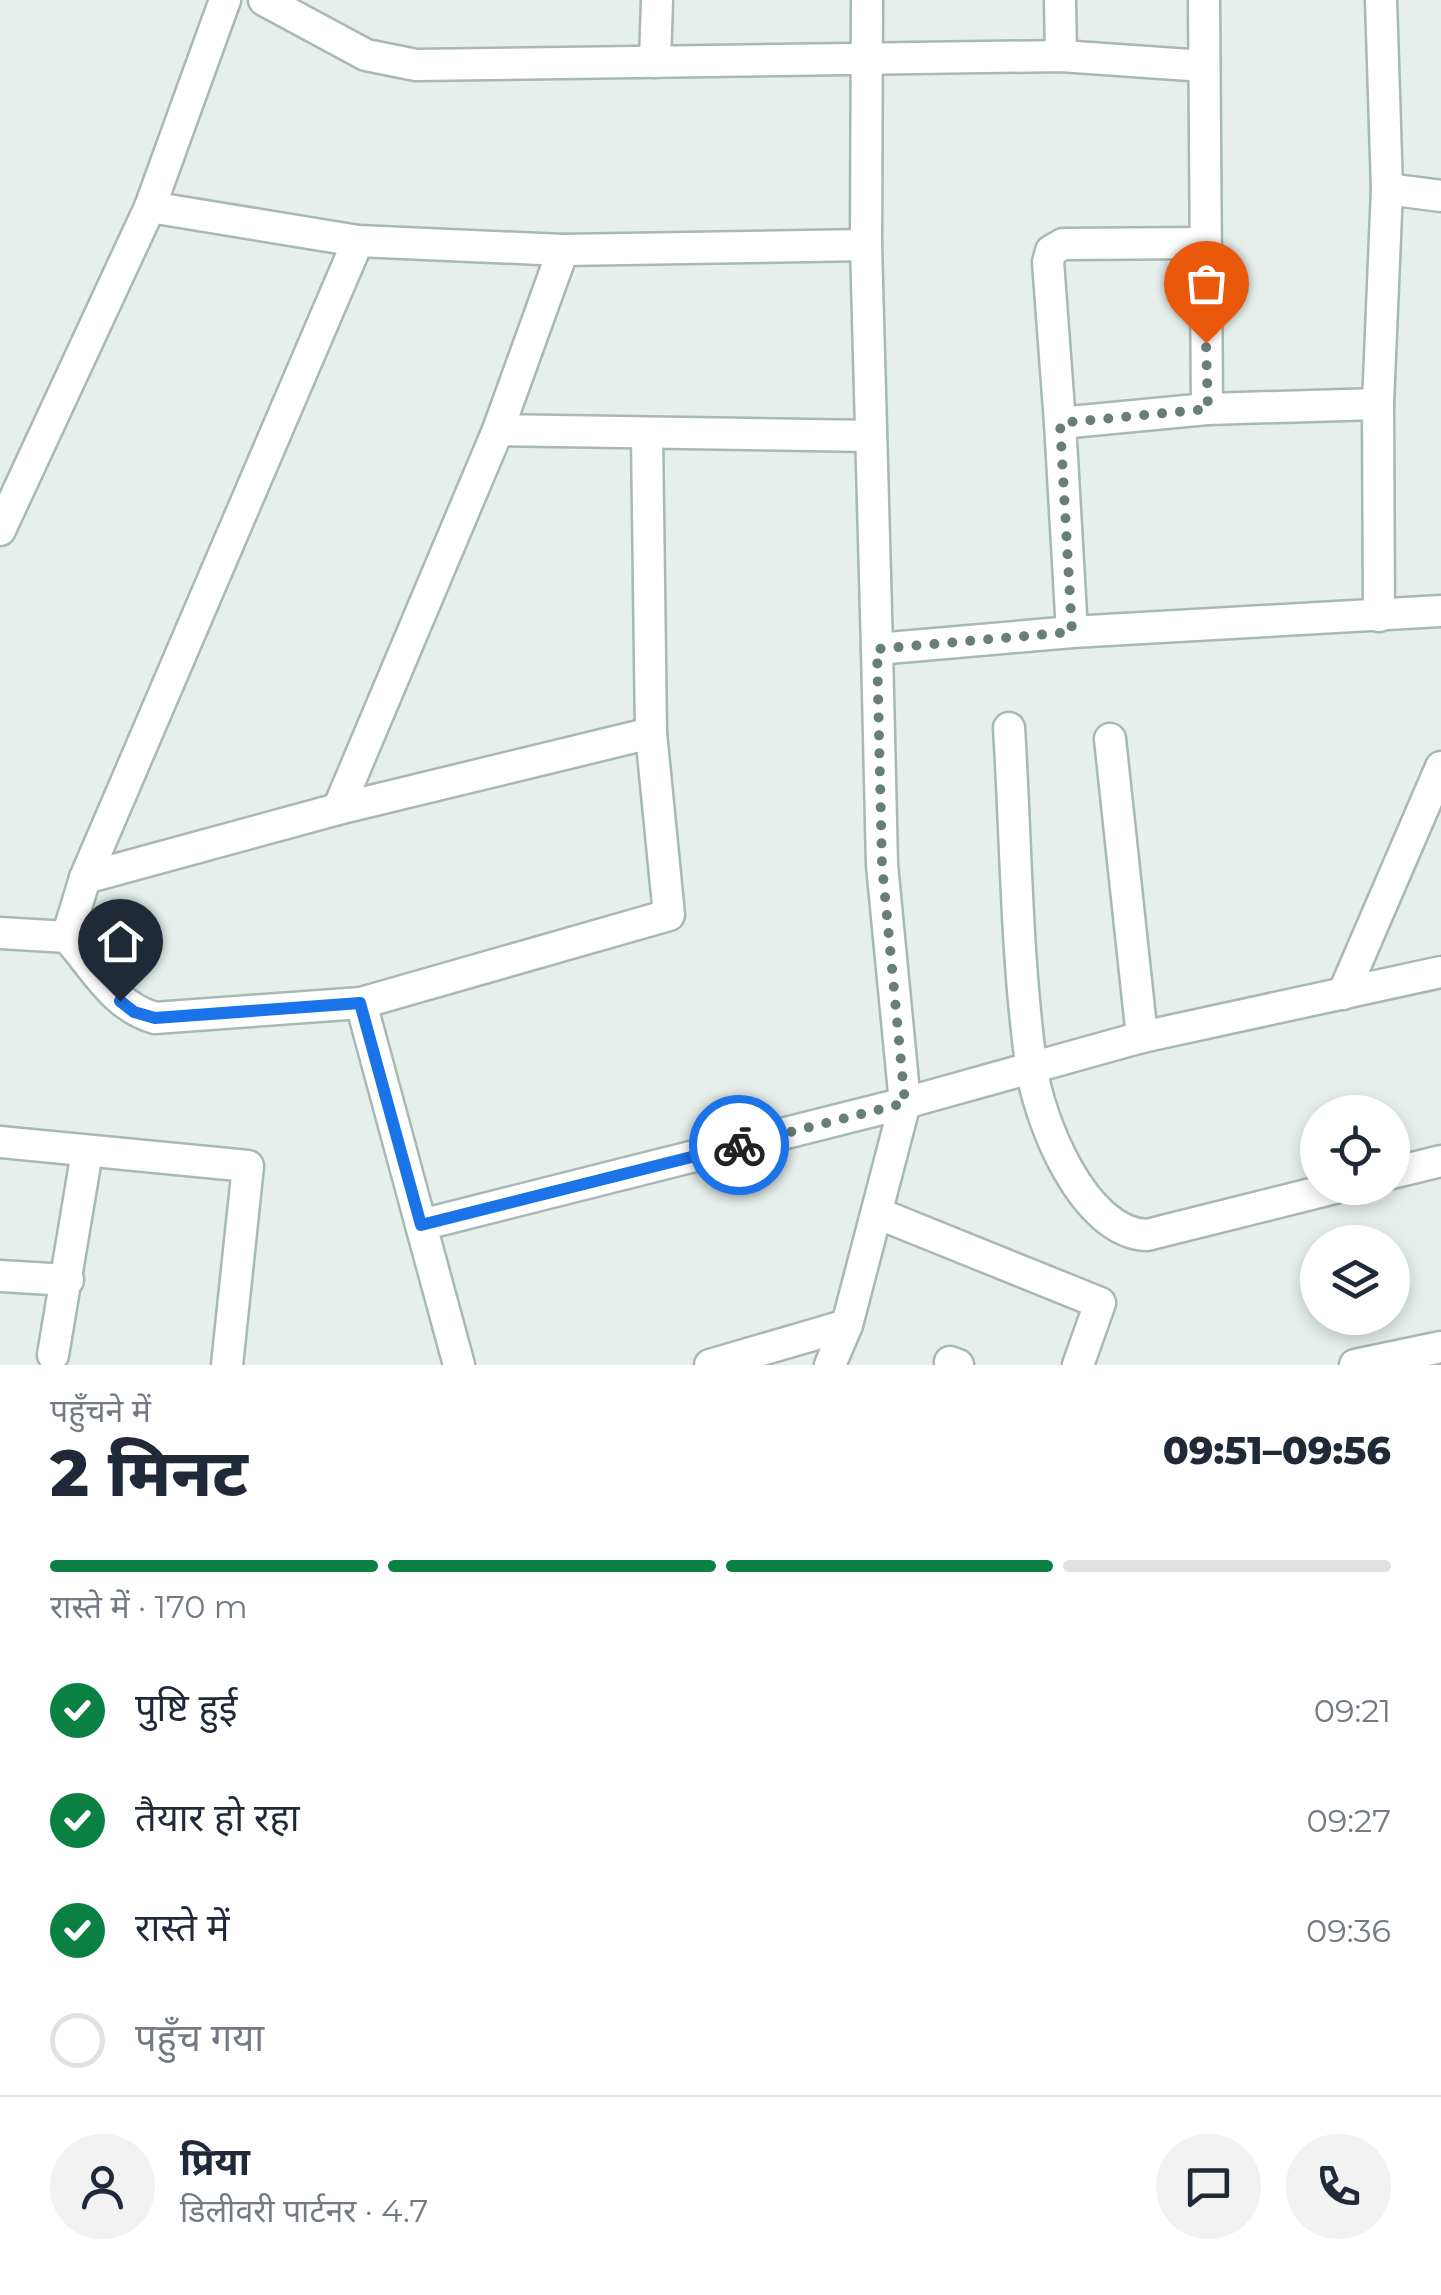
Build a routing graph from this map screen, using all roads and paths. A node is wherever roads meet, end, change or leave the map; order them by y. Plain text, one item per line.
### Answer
1 (226, 0) edge
2 (264, 0) edge
3 (658, 0) edge
4 (867, 0) edge
5 (1060, 0) edge
6 (1204, 0) edge
7 (1381, 0) edge
8 (1061, 56) junction
9 (655, 62) junction
10 (870, 62) junction
11 (1204, 66) junction
12 (1386, 189) junction
13 (1441, 196) edge
14 (150, 206) junction
15 (358, 241) junction
16 (1204, 244) junction
17 (866, 245) junction
18 (563, 250) junction
19 (1378, 404) junction
20 (1208, 409) junction
21 (1060, 423) junction
22 (498, 430) junction
23 (646, 435) junction
24 (871, 436) junction
25 (0, 530) edge
26 (1441, 611) edge
27 (1379, 616) junction
28 (1072, 632) junction
29 (877, 649) junction
30 (1009, 728) dead end
31 (651, 733) junction
32 (1110, 739) dead end
33 (1441, 767) edge
34 (338, 809) junction
35 (85, 878) junction
36 (0, 934) edge
37 (67, 937) junction
38 (1441, 972) edge
39 (1343, 994) junction
40 (360, 1003) junction
41 (1142, 1036) junction
42 (1031, 1066) junction
43 (905, 1103) junction
44 (0, 1142) edge
45 (87, 1152) junction
46 (1441, 1161) edge
47 (1410, 1169) edge
48 (1300, 1197) edge
49 (876, 1213) junction
50 (421, 1225) junction
51 (0, 1276) edge
52 (68, 1280) junction
53 (848, 1325) junction
54 (1441, 1347) edge
55 (53, 1355) dead end
56 (227, 1365) edge
57 (459, 1365) edge
58 (710, 1365) edge
59 (830, 1365) edge
60 (1078, 1365) edge
61 (1355, 1365) edge

1 - 14 street
2 - 9 street
3 - 9 street
4 - 10 street
5 - 8 street
6 - 11 street
7 - 12 street
8 - 10 street
8 - 11 street
9 - 10 street
10 - 17 street
11 - 16 street
12 - 13 street
12 - 19 street
14 - 15 street
14 - 25 street
15 - 18 street
15 - 35 street
16 - 20 street
16 - 21 street
17 - 18 street
17 - 24 street
18 - 22 street
19 - 20 street
19 - 27 street
20 - 21 street
21 - 28 street
22 - 23 street
22 - 34 street
23 - 24 street
23 - 31 street
24 - 29 street
26 - 27 street
27 - 28 street
28 - 29 street
29 - 43 street
30 - 42 street
31 - 34 street
31 - 40 street
32 - 41 street
33 - 39 street
34 - 35 street
35 - 37 street
36 - 37 street
37 - 40 street
38 - 39 street
39 - 41 street
40 - 50 street
41 - 42 street
42 - 43 street
42 - 48 street
43 - 49 street
43 - 50 street
44 - 45 street
45 - 52 street
45 - 56 street
46 - 47 street
49 - 53 street
49 - 60 street
50 - 57 street
51 - 52 street
52 - 55 street
53 - 58 street
53 - 59 street
54 - 61 street

